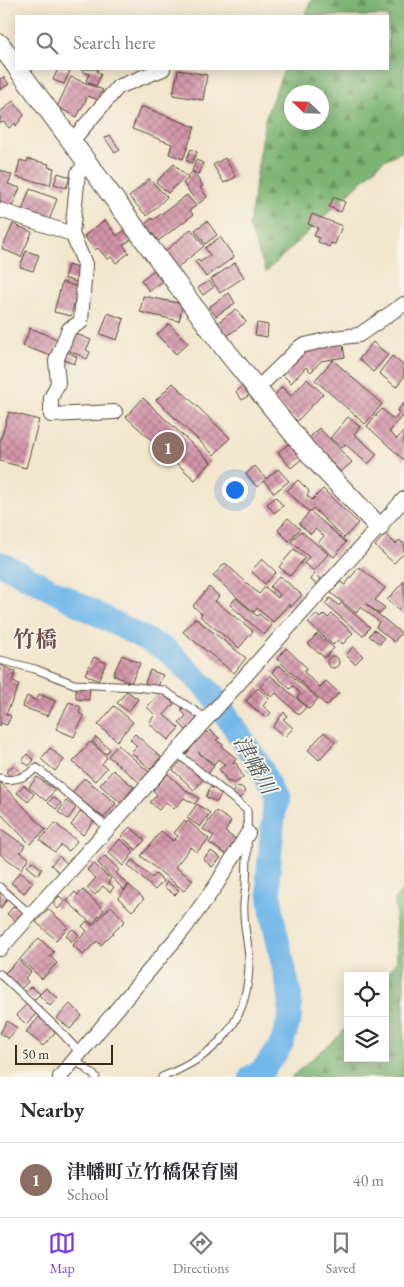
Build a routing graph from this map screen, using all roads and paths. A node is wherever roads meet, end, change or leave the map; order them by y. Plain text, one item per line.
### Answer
1 (0, 44) edge
2 (15, 65) edge
3 (18, 70) edge
4 (160, 70) edge
5 (70, 140) junction
6 (87, 162) junction
7 (0, 210) edge
8 (72, 234) junction
9 (404, 304) edge
10 (257, 389) junction
11 (115, 412) dead end
12 (404, 499) edge
13 (379, 527) junction
14 (0, 660) edge
15 (207, 719) junction
16 (177, 753) junction
17 (0, 778) edge
18 (109, 828) junction
19 (248, 833) junction
20 (0, 887) edge
21 (31, 915) junction
22 (0, 949) edge
23 (0, 974) edge
24 (77, 1056) junction
25 (60, 1077) edge
26 (96, 1077) edge
27 (162, 1077) edge

1 - 2 street
3 - 5 street
4 - 5 street
5 - 6 street
6 - 8 street
6 - 10 street
7 - 8 street
8 - 11 street
9 - 10 street
10 - 13 street
12 - 13 street
13 - 15 street
14 - 15 lane
15 - 16 street
16 - 18 street
16 - 19 lane
17 - 18 lane
18 - 21 street
19 - 24 street
19 - 27 lane
20 - 21 lane
21 - 22 street
23 - 24 lane
24 - 25 street
24 - 26 lane

